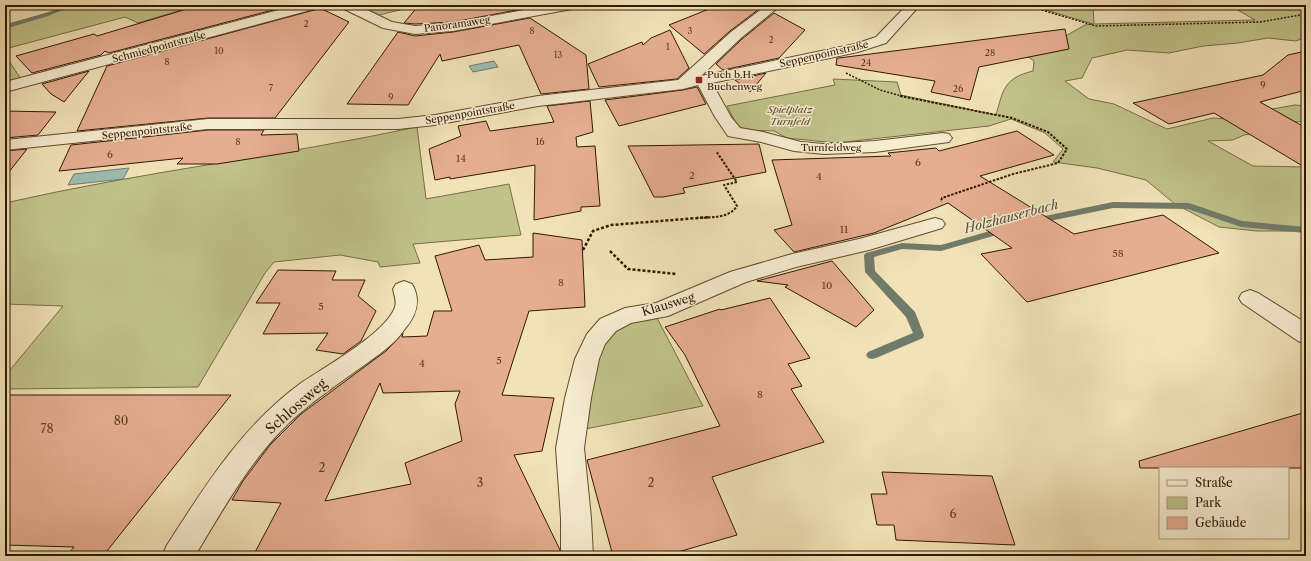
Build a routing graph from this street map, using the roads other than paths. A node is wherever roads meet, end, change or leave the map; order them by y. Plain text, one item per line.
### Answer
1 (314, 5) edge
2 (347, 5) edge
3 (572, 5) edge
4 (775, 5) edge
5 (914, 5) edge
6 (703, 80) junction
7 (683, 84) junction
8 (5, 87) edge
9 (944, 138) dead end
10 (5, 145) edge
11 (935, 224) road end
12 (404, 289) dead end
13 (1250, 298) dead end
14 (1306, 335) edge
15 (178, 556) edge
16 (577, 556) edge

1 - 8 street, Schmiedpointstraße
2 - 3 street, Panoramaweg
4 - 7 street
5 - 6 street, Seppenpointstraße
6 - 7 street, Seppenpointstraße
6 - 9 street, Turnfeldweg
7 - 10 street, Seppenpointstraße
11 - 16 street, Klausweg
12 - 15 street, Schlossweg
13 - 14 street

